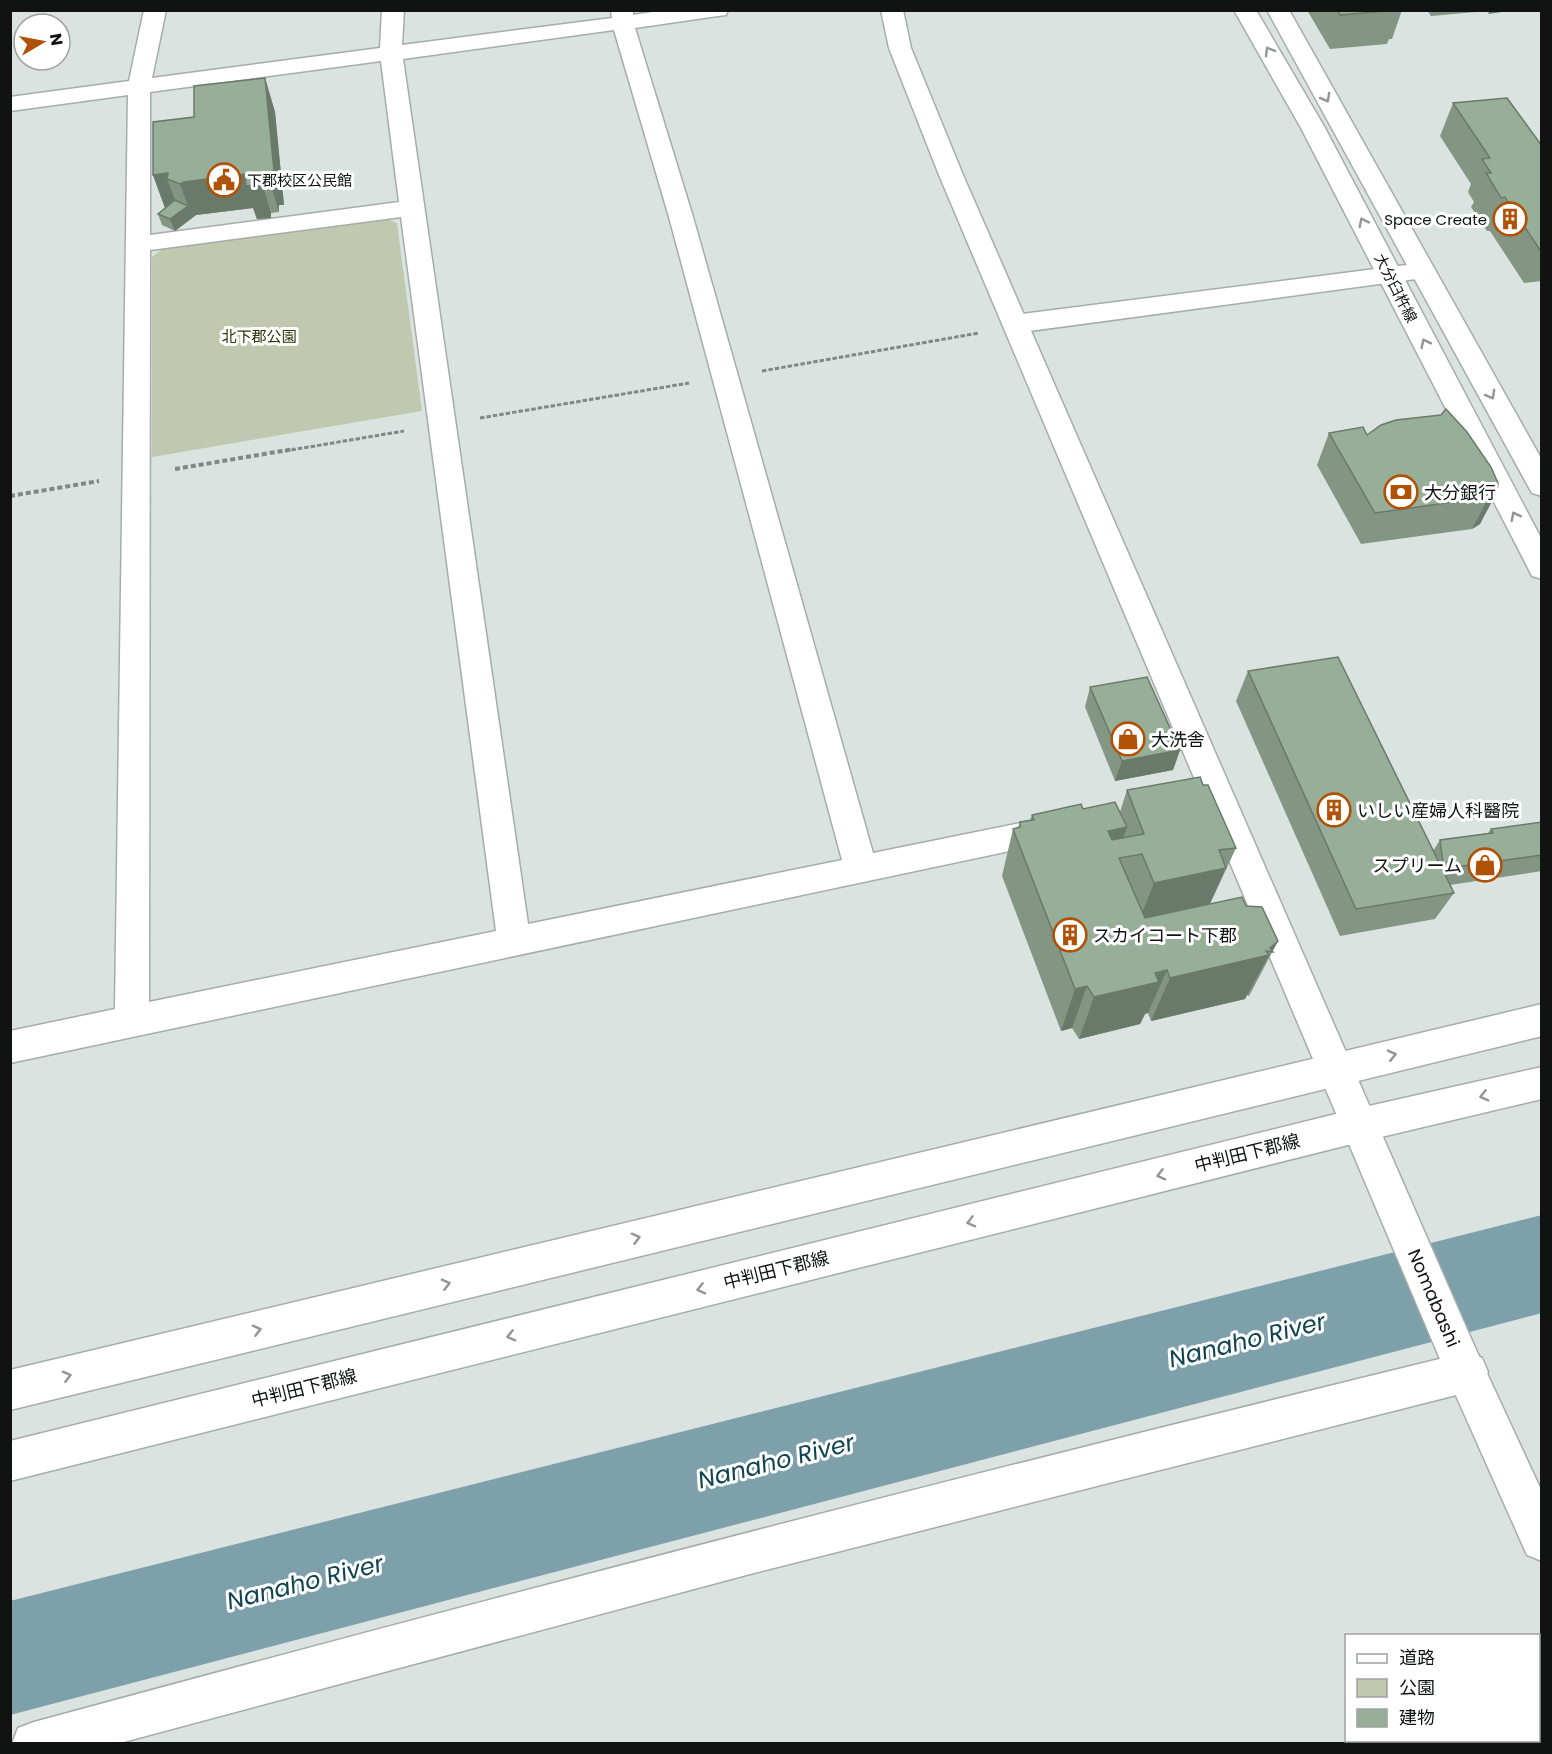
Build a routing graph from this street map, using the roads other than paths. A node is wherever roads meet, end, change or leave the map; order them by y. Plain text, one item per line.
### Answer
1 (155, 10) edge
2 (393, 10) edge
3 (718, 10) edge
4 (892, 10) edge
5 (1245, 10) edge
6 (1278, 10) edge
7 (623, 17) edge
8 (391, 54) junction
9 (139, 87) junction
10 (10, 104) edge
11 (412, 208) junction
12 (138, 244) junction
13 (1422, 271) junction
14 (1389, 274) junction
15 (1015, 324) junction
16 (1542, 486) edge
17 (1542, 568) edge
18 (1218, 795) junction
19 (1183, 802) edge
20 (1080, 824) edge
21 (861, 870) junction
22 (514, 942) junction
23 (1542, 1020) edge
24 (132, 1022) junction
25 (10, 1047) edge
26 (1335, 1068) junction
27 (1542, 1083) edge
28 (1360, 1125) junction
29 (1463, 1364) junction
30 (10, 1390) edge
31 (10, 1461) edge
32 (1542, 1540) edge
33 (82, 1737) edge
34 (33, 1743) edge

1 - 9 street
2 - 8 street
3 - 7 street
4 - 15 street, Nomabashi
14 -> 5 street, 大分臼杵線
6 -> 13 street, 大分臼杵線
7 - 8 street
7 - 21 street
8 - 9 street
8 - 11 street
9 - 10 street
9 - 12 street
11 - 12 street
11 - 22 street
12 - 24 street
13 - 14 street
13 -> 16 street, 大分臼杵線
14 - 15 street
17 -> 14 street, 大分臼杵線
15 - 18 street, Nomabashi
18 - 19 street
18 - 26 street, Nomabashi
20 - 21 street
21 - 22 street
22 - 24 street
26 -> 23 street
24 - 25 street
26 - 28 street, Nomabashi
30 -> 26 street
27 -> 28 street, 中判田下郡線
28 - 29 street, Nomabashi
28 -> 31 street, 中判田下郡線
29 - 32 street, Nomabashi
29 - 33 street
33 - 34 street

